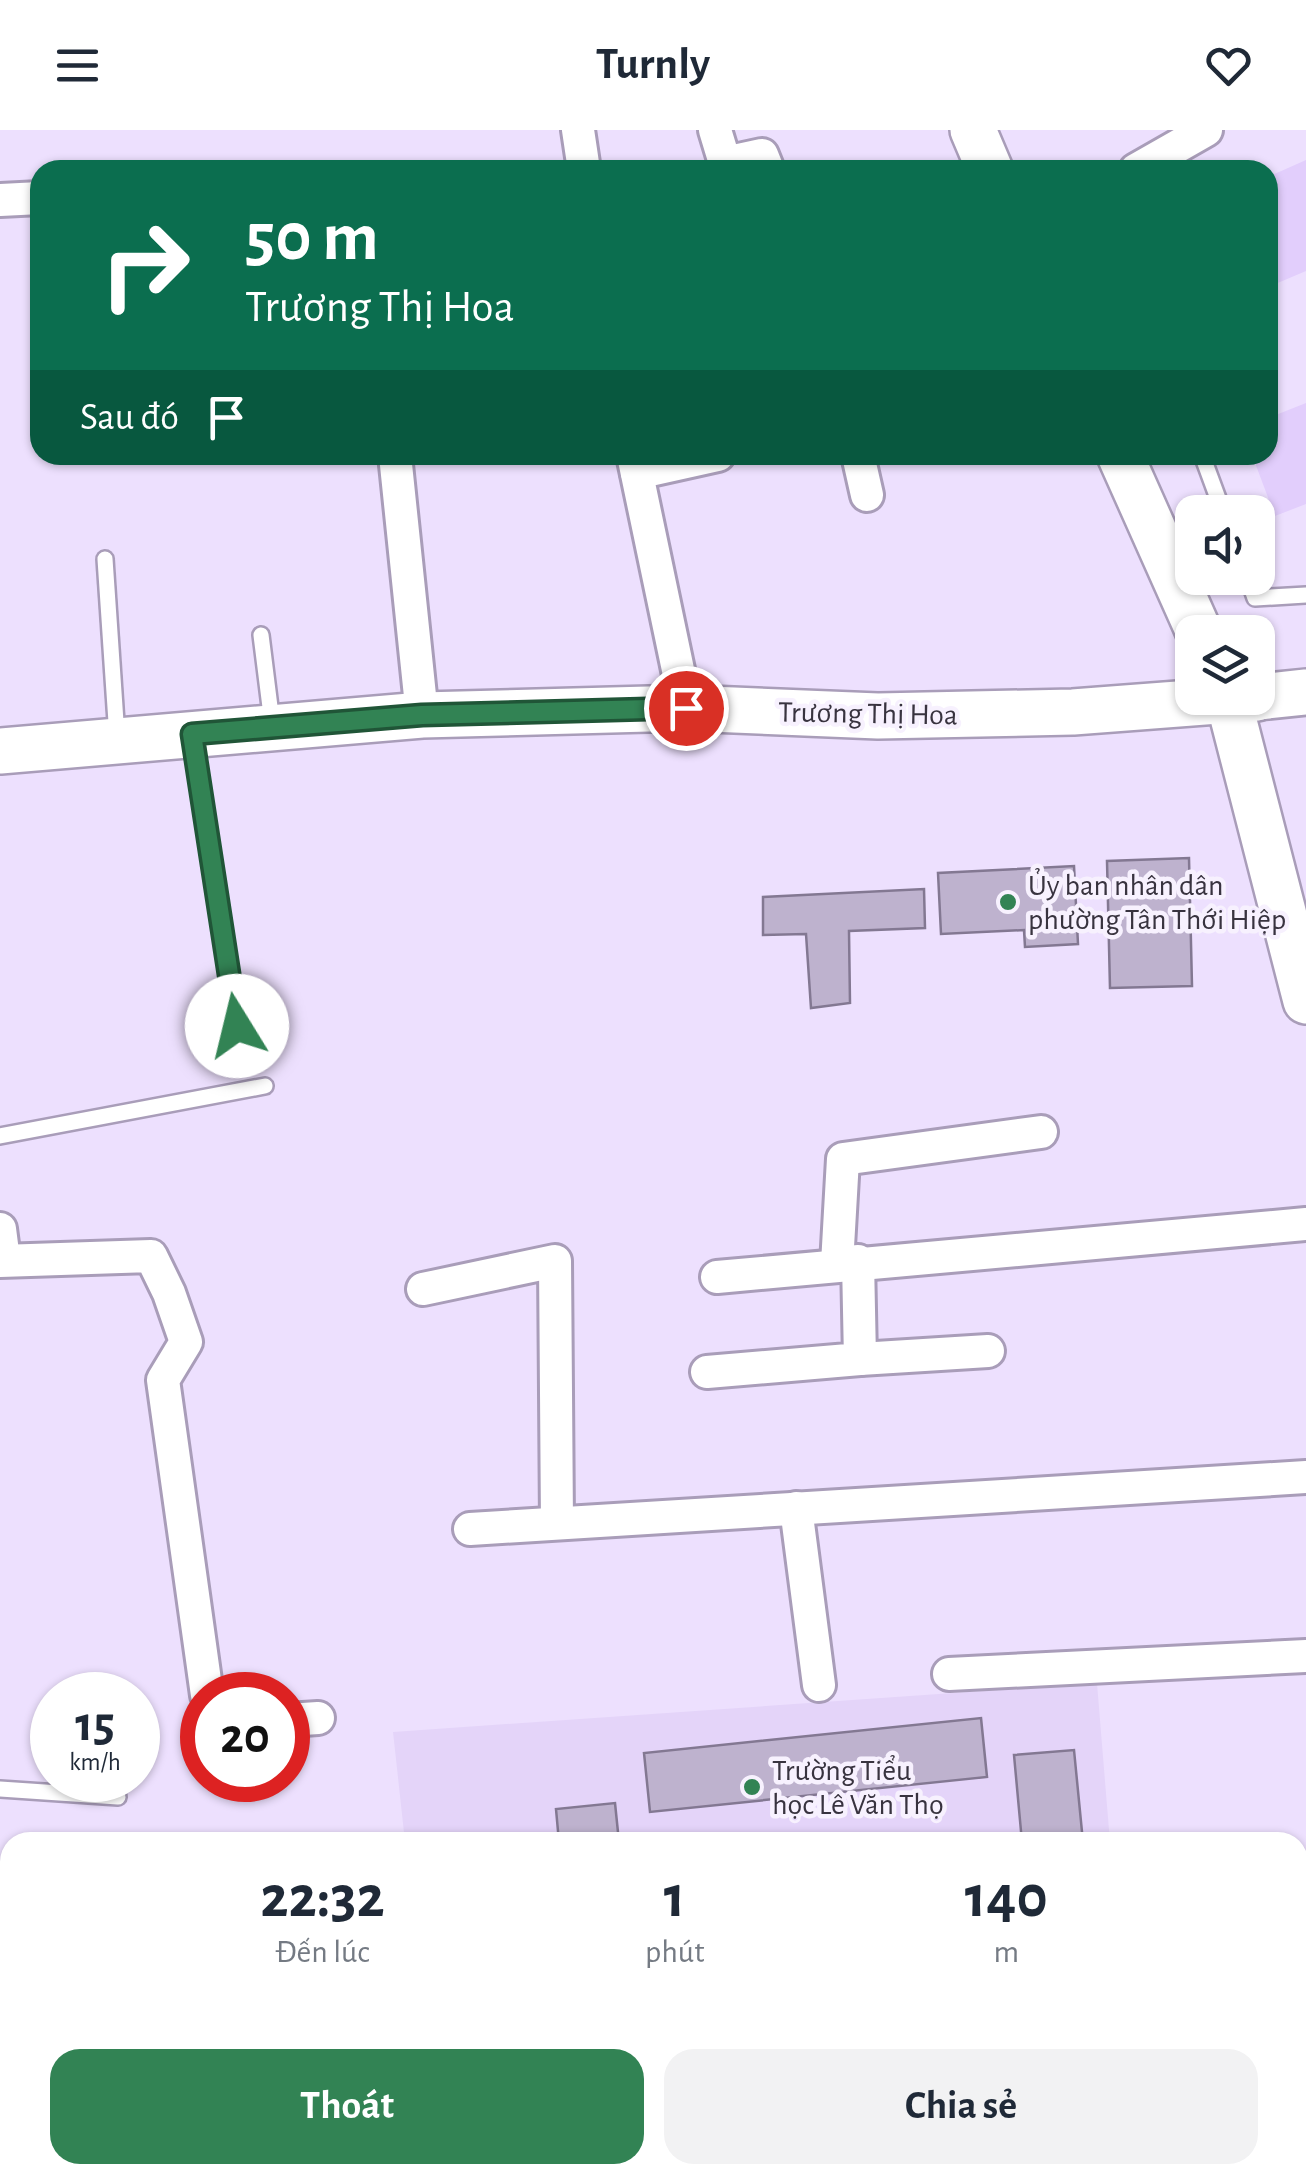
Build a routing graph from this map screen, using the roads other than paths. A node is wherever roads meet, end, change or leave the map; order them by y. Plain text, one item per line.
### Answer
1 (578, 130) edge
2 (715, 130) edge
3 (973, 130) edge
4 (1206, 130) edge
5 (582, 160) edge
6 (724, 160) edge
7 (737, 160) edge
8 (764, 160) edge
9 (986, 160) edge
10 (1154, 160) edge
11 (30, 198) edge
12 (0, 200) edge
13 (396, 465) edge
14 (635, 465) edge
15 (860, 465) edge
16 (1125, 465) edge
17 (1206, 465) edge
18 (866, 495) dead end
19 (1217, 495) edge
20 (105, 560) dead end
21 (1254, 595) edge
22 (1306, 595) edge
23 (1192, 615) edge
24 (261, 635) dead end
25 (1306, 692) edge
26 (1275, 695) edge
27 (1175, 704) edge
28 (686, 708) junction
29 (422, 715) junction
30 (1247, 715) edge
31 (273, 727) junction
32 (192, 734) junction
33 (118, 741) junction
34 (0, 751) edge
35 (1306, 1002) edge
36 (218, 1052) dead end
37 (265, 1086) dead end
38 (1041, 1132) dead end
39 (0, 1136) edge
40 (1306, 1224) edge
41 (1, 1250) edge
42 (848, 1262) junction
43 (717, 1277) dead end
44 (423, 1289) dead end
45 (988, 1352) dead end
46 (860, 1359) junction
47 (707, 1372) dead end
48 (1306, 1476) edge
49 (796, 1508) junction
50 (557, 1523) junction
51 (470, 1529) dead end
52 (1306, 1656) edge
53 (203, 1672) edge
54 (949, 1674) dead end
55 (820, 1685) dead end
56 (0, 1789) edge
57 (30, 1791) edge

1 - 5 street
2 - 6 street
3 - 9 street
4 - 10 street
7 - 8 street
11 - 12 street
13 - 29 street
14 - 28 street
15 - 18 street
16 - 23 street
17 - 19 lane
20 - 33 lane
21 - 22 lane
24 - 31 lane
25 - 26 street, Trương Thị Hoa
27 - 28 street, Trương Thị Hoa
28 - 29 street, Trương Thị Hoa
29 - 31 street, Trương Thị Hoa
30 - 35 street
31 - 32 street, Trương Thị Hoa
32 - 33 street, Trương Thị Hoa
32 - 36 lane
33 - 34 street, Trương Thị Hoa
37 - 39 lane
38 - 42 street
40 - 42 street
41 - 53 street
42 - 43 street
42 - 46 street
44 - 50 street
45 - 46 street
46 - 47 street
48 - 49 street
49 - 50 street
49 - 55 street
50 - 51 street
52 - 54 street
56 - 57 lane

